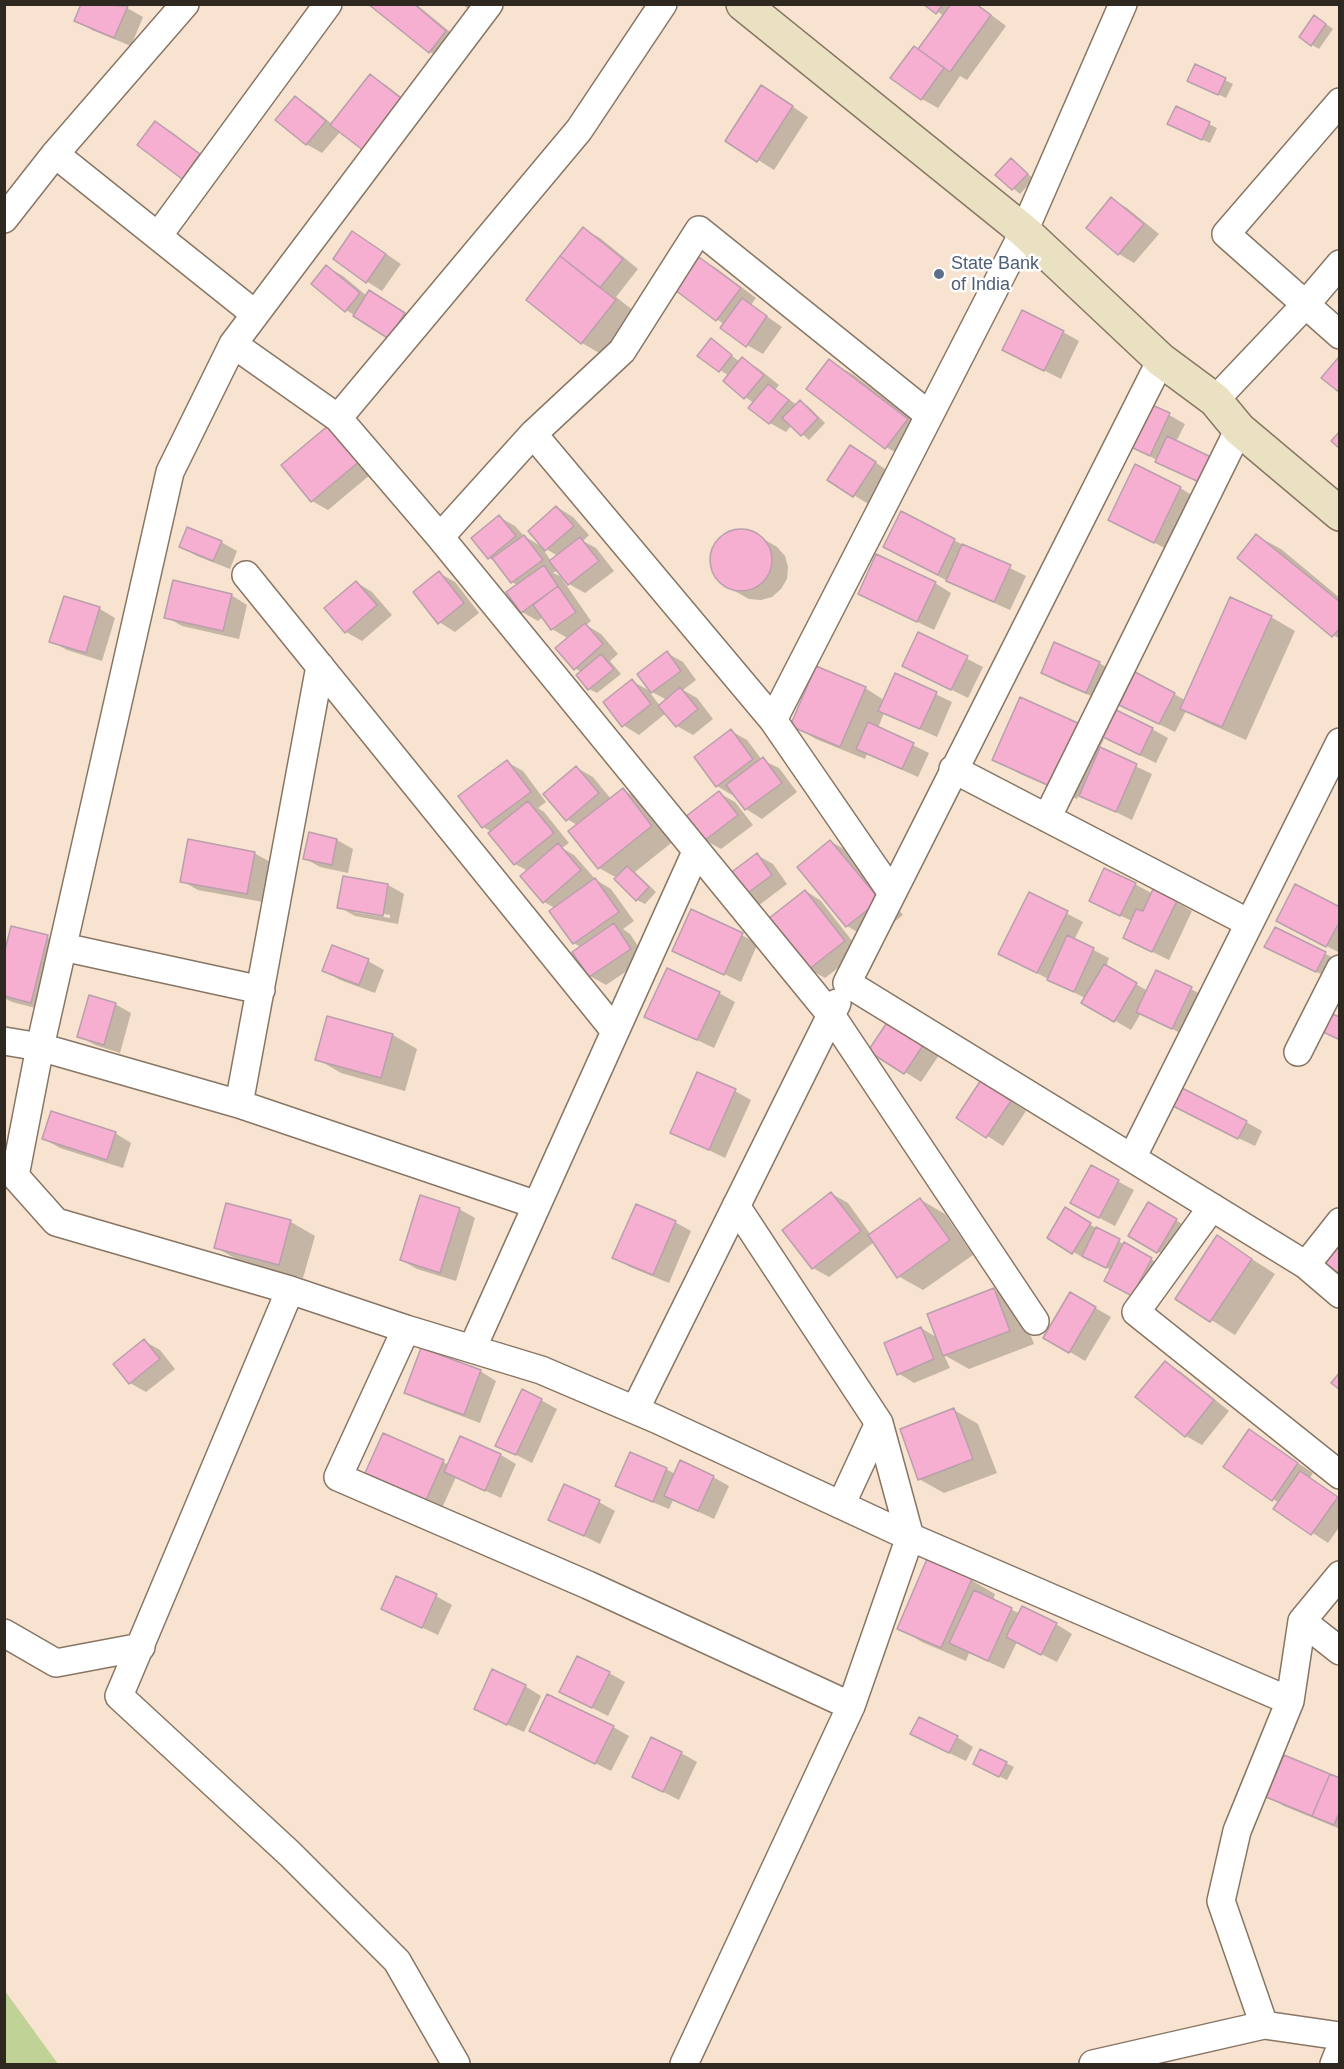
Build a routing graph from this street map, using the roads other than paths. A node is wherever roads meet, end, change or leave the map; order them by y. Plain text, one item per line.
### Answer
1 (328, 4) edge
2 (489, 4) edge
3 (663, 4) edge
4 (743, 4) edge
5 (1123, 4) edge
6 (177, 9) edge
7 (1340, 102) edge
8 (56, 154) junction
9 (4, 219) edge
10 (1024, 231) junction
11 (158, 236) junction
12 (1340, 264) edge
13 (1306, 304) junction
14 (255, 314) junction
15 (1340, 335) edge
16 (233, 344) junction
17 (1161, 360) junction
18 (1215, 400) junction
19 (929, 416) junction
20 (338, 418) junction
21 (1239, 429) junction
22 (533, 434) junction
23 (1340, 514) edge
24 (440, 537) junction
25 (246, 575) dead end
26 (320, 666) junction
27 (773, 720) junction
28 (1340, 742) edge
29 (953, 770) junction
30 (1047, 818) junction
31 (696, 852) junction
32 (892, 893) junction
33 (1249, 923) junction
34 (63, 947) junction
35 (1340, 969) edge
36 (847, 983) junction
37 (261, 990) junction
38 (831, 1015) junction
39 (615, 1030) junction
40 (4, 1041) edge
41 (40, 1047) junction
42 (1298, 1052) dead end
43 (239, 1104) junction
44 (1132, 1158) junction
45 (537, 1205) junction
46 (736, 1206) junction
47 (1212, 1207) junction
48 (1340, 1222) edge
49 (1306, 1264) junction
50 (290, 1290) junction
51 (1340, 1294) edge
52 (1035, 1321) dead end
53 (406, 1329) junction
54 (472, 1349) junction
55 (634, 1410) junction
56 (879, 1423) junction
57 (1340, 1474) edge
58 (841, 1505) junction
59 (910, 1537) junction
60 (1340, 1575) edge
61 (1302, 1621) junction
62 (4, 1633) edge
63 (141, 1647) junction
64 (1340, 1651) edge
65 (1290, 1701) junction
66 (851, 1706) junction
67 (1264, 2025) junction
68 (1340, 2036) edge
69 (1340, 2049) edge
70 (456, 2064) edge
71 (684, 2064) edge
72 (1093, 2064) edge
73 (1334, 2064) edge

1 - 11 street
2 - 14 street
3 - 20 street
4 - 10 main road
5 - 10 street
6 - 8 street
7 - 13 street
8 - 9 street
8 - 11 street
10 - 17 main road
10 - 19 street
11 - 14 street
12 - 13 street
13 - 15 street
13 - 18 street
14 - 16 street
16 - 20 street
16 - 34 street
17 - 18 main road
17 - 29 street
18 - 21 main road
19 - 22 street
19 - 27 street
20 - 24 street
21 - 23 main road
21 - 30 street
22 - 24 street
22 - 27 street
24 - 31 street
25 - 26 street
26 - 37 street
26 - 39 street
27 - 32 street
28 - 33 street
29 - 30 street
29 - 32 street
30 - 33 street
31 - 38 street
31 - 39 street
32 - 36 street
33 - 44 street
34 - 37 street
34 - 41 street
35 - 42 street
36 - 38 street
36 - 44 street
37 - 43 street
38 - 46 street
38 - 52 street
39 - 45 street
40 - 41 street
41 - 43 street
41 - 50 street
43 - 45 street
44 - 47 street
45 - 54 street
46 - 55 street
46 - 56 street
47 - 49 street
47 - 57 street
48 - 49 street
49 - 51 street
50 - 53 street
50 - 63 street
53 - 54 street
53 - 66 street
54 - 55 street
55 - 58 street
56 - 58 street
56 - 59 street
58 - 59 street
59 - 65 street
59 - 66 street
60 - 61 street
61 - 64 street
61 - 65 street
62 - 63 street
63 - 70 street
65 - 67 street
66 - 71 street
67 - 68 street
67 - 72 street
69 - 73 street

